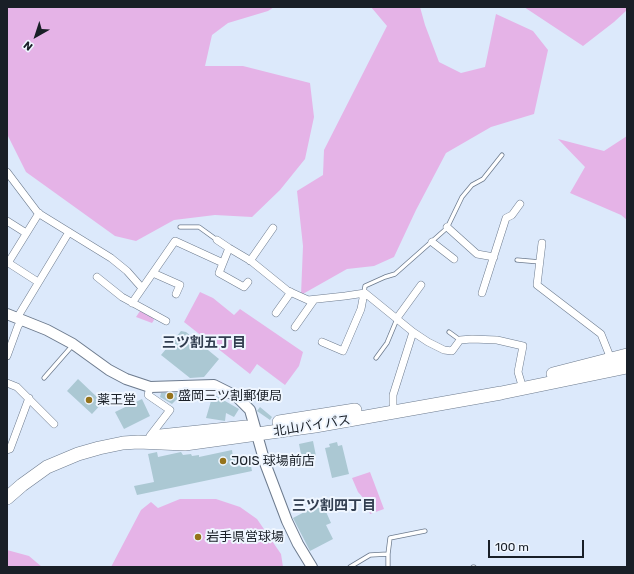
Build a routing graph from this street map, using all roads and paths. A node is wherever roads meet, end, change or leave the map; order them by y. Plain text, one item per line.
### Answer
1 (502, 155) dead end
2 (7, 172) edge
3 (520, 204) dead end
4 (39, 213) junction
5 (7, 221) edge
6 (180, 227) dead end
7 (447, 227) junction
8 (273, 228) dead end
9 (69, 232) junction
10 (26, 233) junction
11 (217, 240) joint
12 (432, 242) junction
13 (542, 243) dead end
14 (229, 248) junction
15 (494, 257) junction
16 (454, 259) dead end
17 (517, 260) dead end
18 (250, 261) junction
19 (540, 262) junction
20 (7, 263) edge
21 (223, 263) junction
22 (153, 273) junction
23 (97, 277) dead end
24 (38, 282) junction
25 (248, 282) dead end
26 (421, 285) dead end
27 (142, 288) junction
28 (291, 292) junction
29 (364, 293) junction
30 (482, 293) dead end
31 (176, 294) dead end
32 (314, 300) junction
33 (132, 303) junction
34 (276, 313) dead end
35 (7, 314) edge
36 (397, 318) junction
37 (19, 319) junction
38 (166, 321) dead end
39 (295, 327) dead end
40 (413, 332) junction
41 (449, 332) dead end
42 (460, 340) junction
43 (322, 342) dead end
44 (73, 344) junction
45 (627, 355) edge
46 (7, 356) edge
47 (376, 358) dead end
48 (611, 359) junction
49 (627, 367) edge
50 (44, 378) dead end
51 (520, 382) junction
52 (7, 383) edge
53 (150, 386) junction
54 (29, 398) junction
55 (394, 404) junction
56 (54, 424) dead end
57 (255, 431) junction
58 (150, 436) junction
59 (7, 450) edge
60 (7, 489) edge
61 (7, 498) edge
62 (425, 531) dead end
63 (388, 554) junction
64 (312, 567) edge
65 (350, 567) edge
66 (388, 567) edge

1 - 7 lane
2 - 4 street
3 - 15 street
4 - 9 street
4 - 10 street
5 - 10 street
6 - 11 lane
7 - 12 lane
7 - 15 street
8 - 18 street
9 - 24 street
9 - 27 street
10 - 20 street
11 - 14 street
12 - 16 street
12 - 29 lane
13 - 19 street
14 - 18 street
14 - 21 street
15 - 30 street
17 - 19 lane
18 - 28 street
19 - 48 street
20 - 24 street
21 - 22 street
21 - 25 street
22 - 27 street
22 - 31 street
23 - 33 street
24 - 37 street
26 - 36 street
27 - 33 street
28 - 32 street
28 - 34 street
29 - 32 street
29 - 36 street
29 - 43 street
32 - 39 street
33 - 38 street
35 - 37 street
36 - 40 street
36 - 47 lane
37 - 44 street
37 - 46 street
40 - 42 street
40 - 55 street
41 - 42 lane
42 - 51 street
44 - 50 lane
44 - 53 street
45 - 48 highway, 北山バイパス
48 - 51 highway, 北山バイパス
49 - 57 highway, 北山バイパス
51 - 55 highway, 北山バイパス
52 - 54 street
53 - 57 street
53 - 58 street
54 - 56 street
54 - 59 street
55 - 57 highway, 北山バイパス
57 - 58 highway, 北山バイパス
57 - 61 highway, 北山バイパス
57 - 64 street
58 - 60 highway, 北山バイパス
62 - 63 lane
63 - 65 lane
63 - 66 lane

